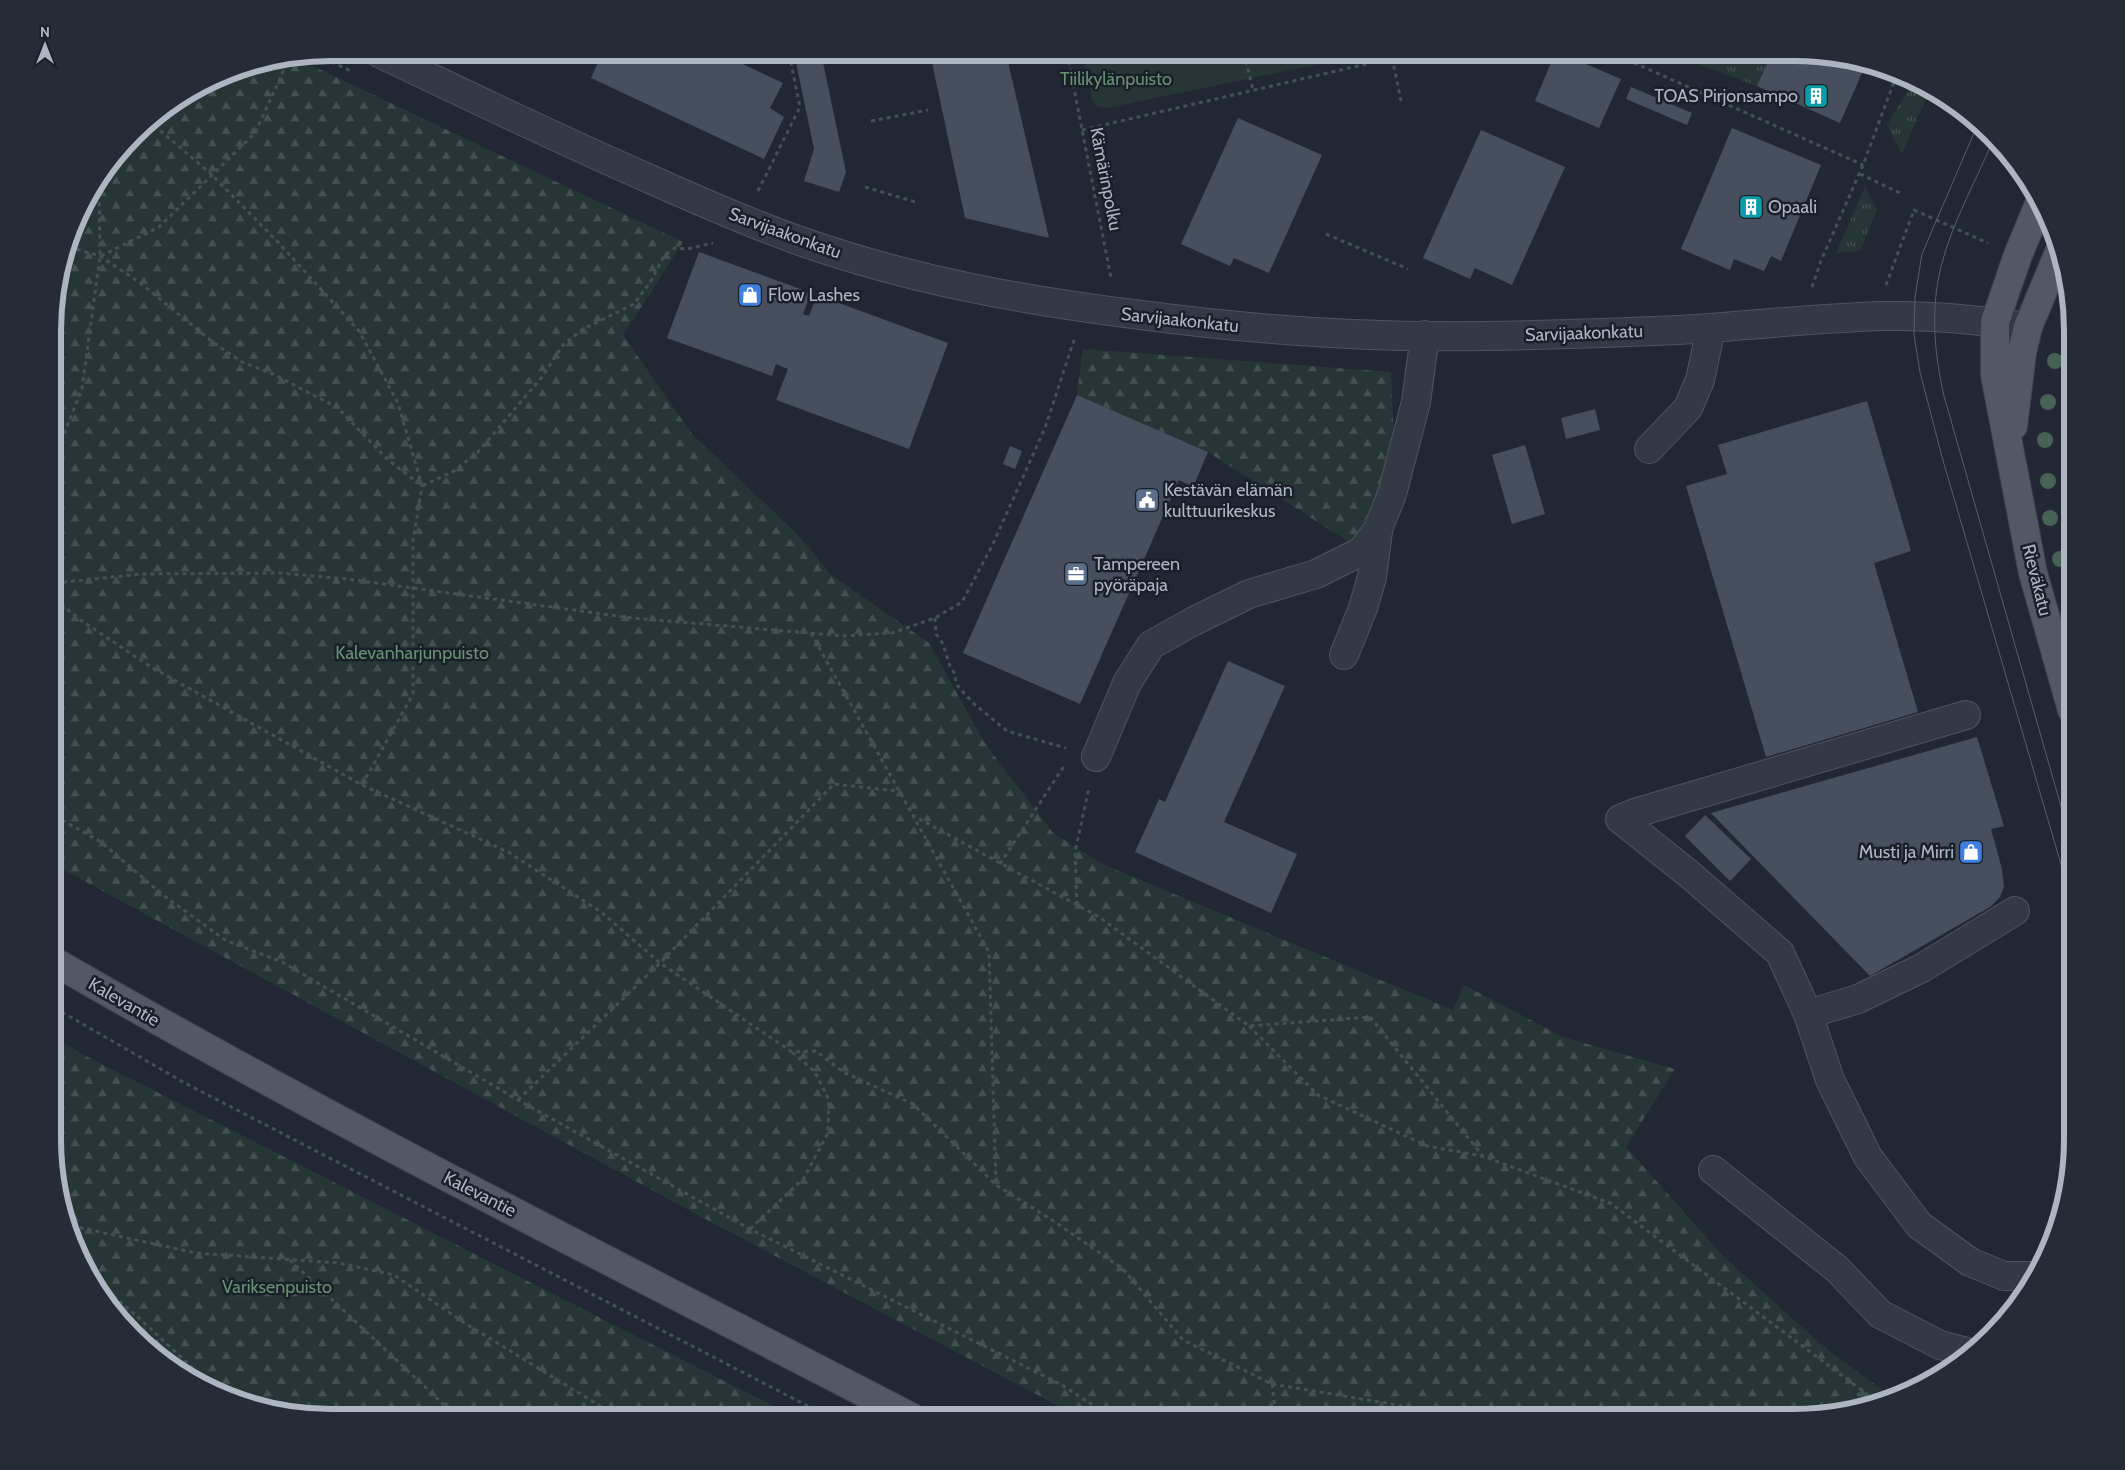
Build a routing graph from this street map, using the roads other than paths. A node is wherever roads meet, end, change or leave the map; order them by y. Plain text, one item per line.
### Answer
1 (398, 61) edge
2 (2036, 212) edge
3 (2055, 262) edge
4 (1995, 322) junction
5 (2028, 327) junction
6 (1711, 328) junction
7 (1425, 335) junction
8 (2010, 448) junction
9 (1649, 449) dead end
10 (1378, 529) junction
11 (1344, 656) dead end
12 (2064, 682) edge
13 (1966, 715) dead end
14 (1085, 754) road end
15 (2015, 910) dead end
16 (61, 965) edge
17 (1808, 1014) junction
18 (1713, 1170) dead end
19 (2027, 1276) edge
20 (1961, 1350) edge
21 (896, 1409) edge

1 - 7 street, Sarvijaakonkatu
2 - 4 main road, Rieväkatu
3 - 5 main road, Rieväkatu
4 - 5 street, Sarvijaakonkatu
4 - 6 street, Sarvijaakonkatu
4 - 8 main road, Rieväkatu
5 - 8 main road, Rieväkatu
6 - 7 street, Sarvijaakonkatu
6 - 9 street
7 - 10 street
8 - 12 main road, Rieväkatu
10 - 11 street
10 - 14 street
13 - 17 street
15 - 17 street
16 - 21 main road, Kalevantie
17 - 19 street
18 - 20 street

